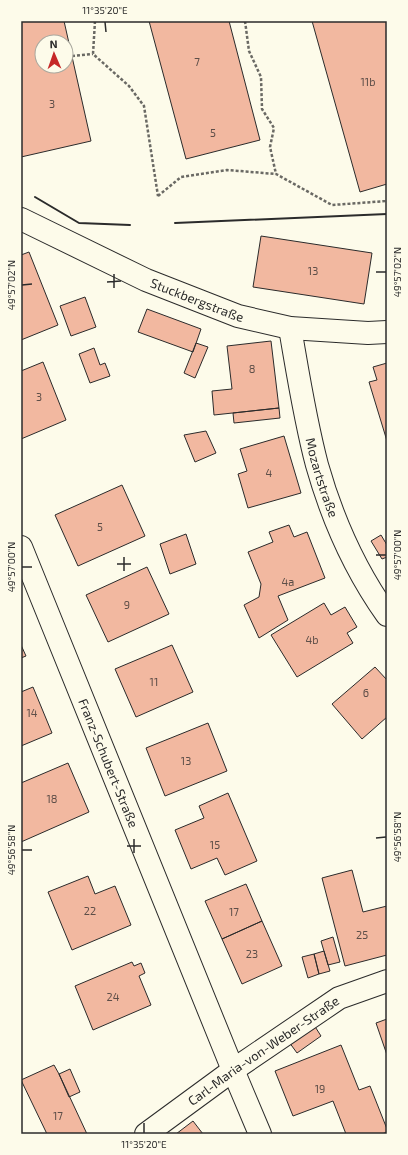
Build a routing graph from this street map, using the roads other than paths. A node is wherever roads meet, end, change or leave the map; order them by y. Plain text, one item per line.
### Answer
1 (21, 219) edge
2 (290, 328) junction
3 (387, 332) edge
4 (21, 547) edge
5 (387, 615) edge
6 (387, 981) edge
7 (233, 1070) junction
8 (146, 1134) edge
9 (260, 1134) edge

1 - 2 street, Stuckbergstraße
2 - 3 street, Stuckbergstraße
2 - 5 street, Mozartstraße
4 - 7 street, Franz-Schubert-Straße
6 - 7 street, Carl-Maria-von-Weber-Straße
7 - 8 street, Carl-Maria-von-Weber-Straße
7 - 9 street, Franz-Schubert-Straße

